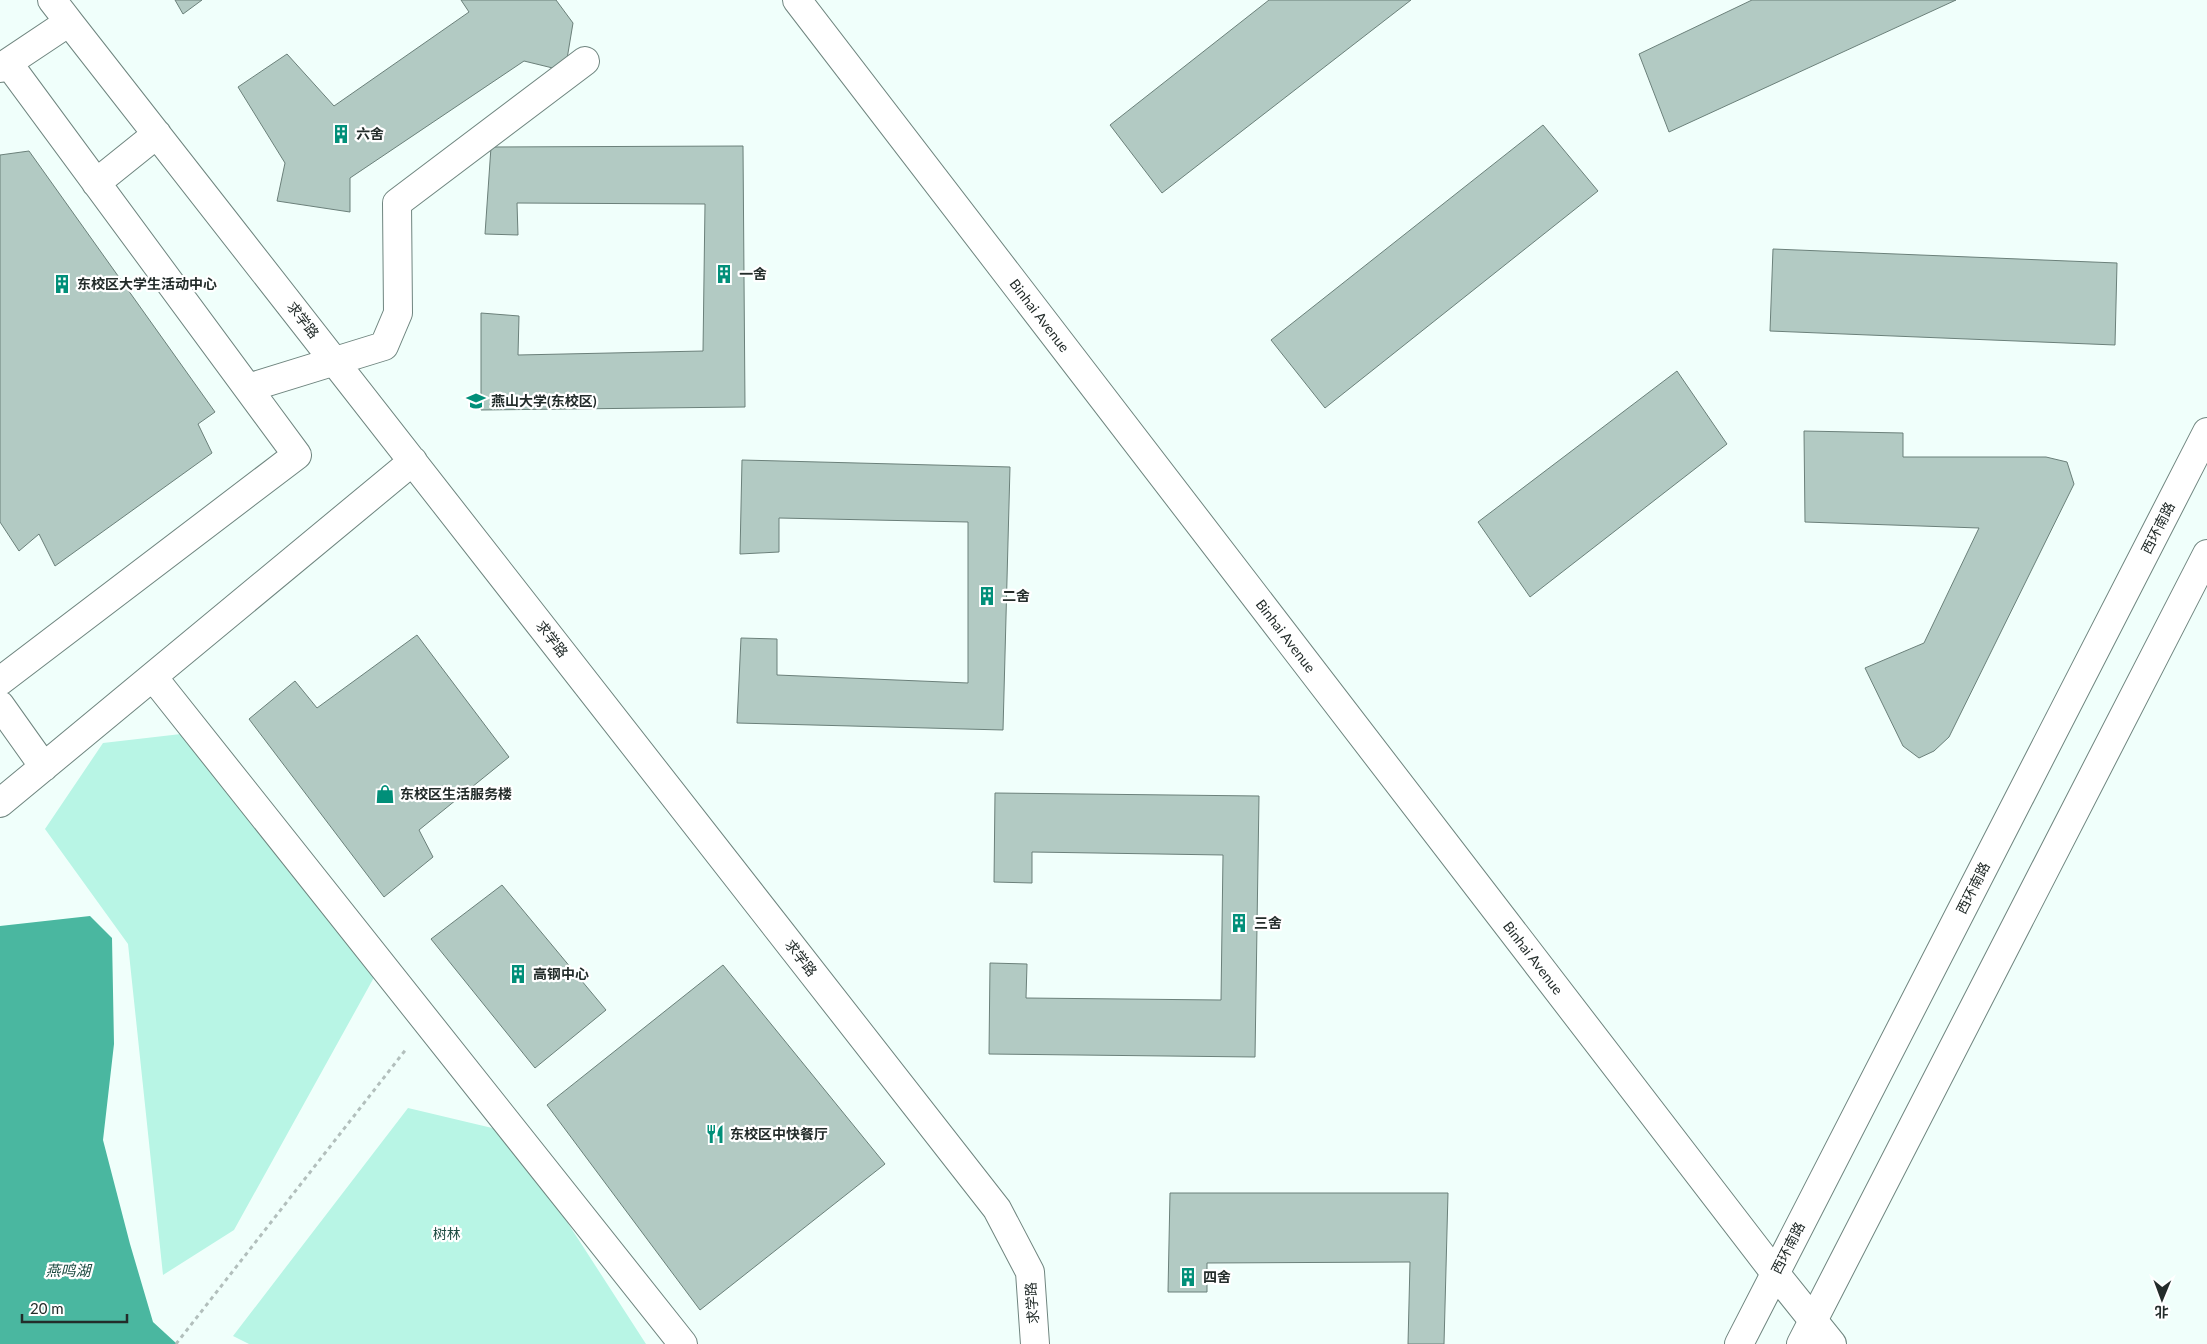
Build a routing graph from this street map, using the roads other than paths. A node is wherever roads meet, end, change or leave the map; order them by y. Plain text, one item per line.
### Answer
1 (52, 0) edge
2 (797, 0) edge
3 (69, 22) junction
4 (584, 61) dead end
5 (4, 65) edge
6 (157, 134) junction
7 (96, 183) junction
8 (335, 362) junction
9 (248, 388) junction
10 (2207, 432) edge
11 (413, 461) junction
12 (2207, 554) edge
13 (153, 677) junction
14 (0, 681) edge
15 (0, 705) edge
16 (44, 767) junction
17 (0, 802) edge
18 (1775, 1273) junction
19 (1807, 1332) edge
20 (683, 1344) edge
21 (1035, 1344) edge
22 (1739, 1344) edge
23 (1832, 1344) edge

1 - 3 main road, 求学路
2 - 18 main road, Binhai Avenue
3 - 5 main road
3 - 6 main road, 求学路
4 - 8 main road
5 - 7 main road
6 - 7 main road
6 - 8 main road, 求学路
7 - 9 main road
8 - 9 main road
8 - 11 main road, 求学路
9 - 14 main road
10 - 18 main road, 西环南路
11 - 13 main road
11 - 21 main road, 求学路
12 - 19 main road
13 - 16 main road
13 - 20 main road
15 - 16 main road
16 - 17 main road
18 - 19 main road, Binhai Avenue
18 - 22 main road, 西环南路
19 - 23 main road, Binhai Avenue

